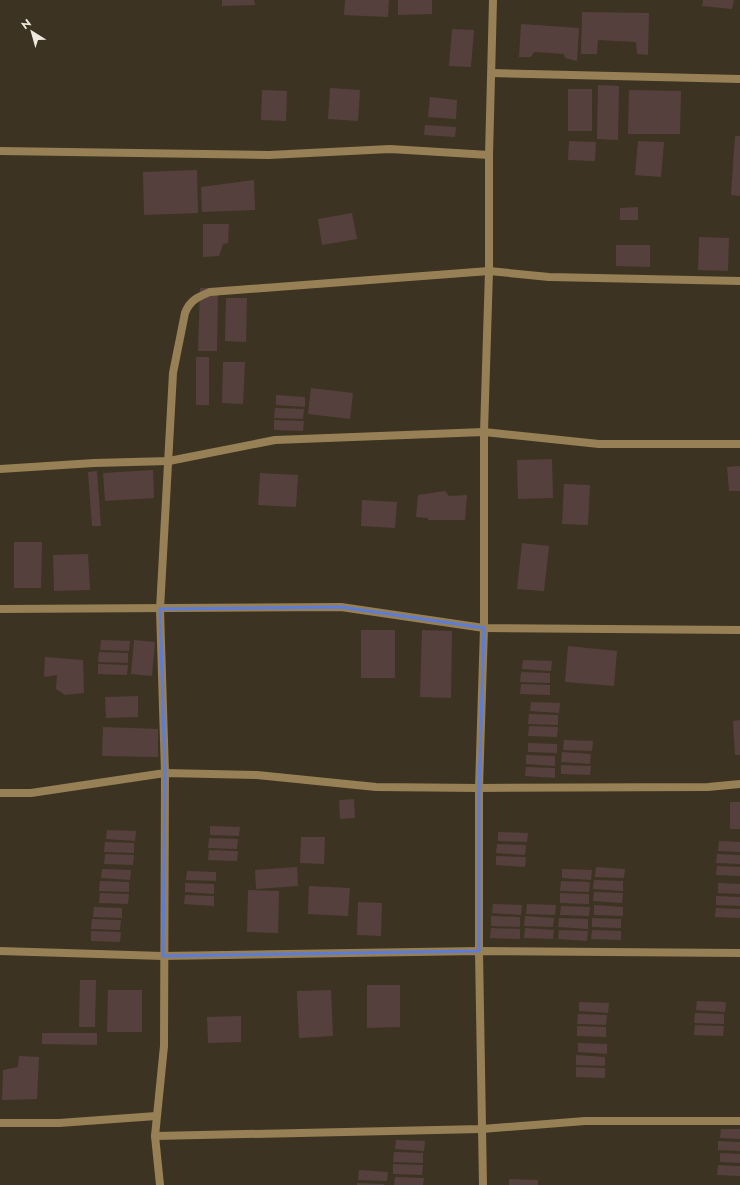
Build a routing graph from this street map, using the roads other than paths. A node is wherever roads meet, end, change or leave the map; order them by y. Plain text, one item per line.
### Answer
1 (493, 0) edge
2 (492, 73) junction
3 (740, 79) edge
4 (0, 150) edge
5 (489, 155) junction
6 (489, 271) junction
7 (740, 281) edge
8 (484, 432) junction
9 (740, 444) edge
10 (169, 461) junction
11 (0, 468) edge
12 (0, 609) edge
13 (160, 609) junction
14 (484, 628) junction
15 (740, 630) edge
16 (165, 774) junction
17 (740, 784) edge
18 (479, 788) junction
19 (0, 793) edge
20 (0, 951) edge
21 (479, 951) junction
22 (740, 953) edge
23 (163, 956) junction
24 (156, 1116) junction
25 (740, 1121) edge
26 (0, 1123) edge
27 (482, 1129) junction
28 (155, 1136) junction
29 (160, 1185) edge
30 (483, 1185) edge

1 - 2 street
2 - 3 street
2 - 5 street
4 - 5 street
5 - 6 street
6 - 7 street
6 - 8 street
6 - 10 street
8 - 9 street
8 - 10 street
8 - 14 street
10 - 11 street
10 - 13 street
12 - 13 street
13 - 14 street
13 - 16 street
14 - 15 street
14 - 18 street
16 - 18 street
16 - 19 street
16 - 23 street
17 - 18 street
18 - 21 street
20 - 23 street
21 - 22 street
21 - 23 street
21 - 27 street
23 - 24 street
24 - 26 street
24 - 28 street
25 - 27 street
27 - 28 street
27 - 30 street
28 - 29 street

